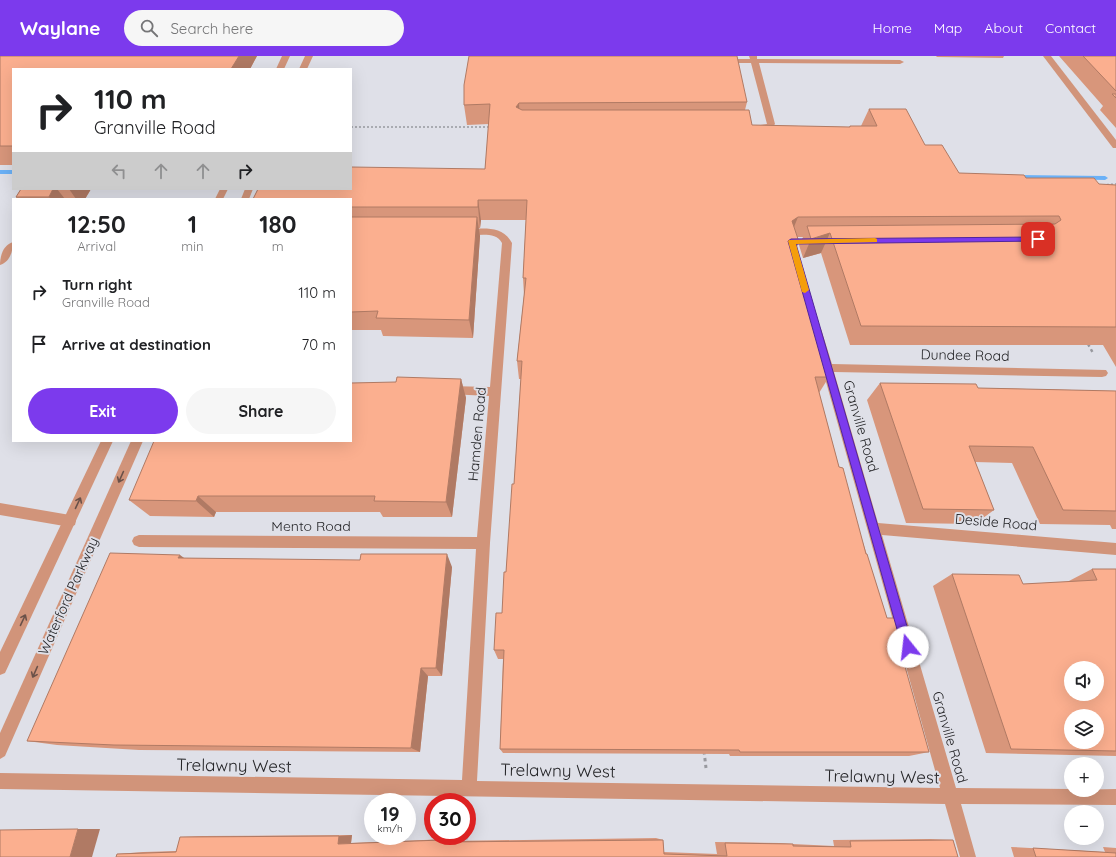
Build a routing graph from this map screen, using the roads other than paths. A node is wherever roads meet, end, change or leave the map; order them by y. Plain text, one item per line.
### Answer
1 (286, 56) edge
2 (309, 56) edge
3 (1047, 56) edge
4 (754, 59) edge
5 (715, 61) edge
6 (900, 62) dead end
7 (280, 68) edge
8 (303, 68) edge
9 (748, 128) edge
10 (1116, 146) edge
11 (454, 232) edge
12 (12, 246) edge
13 (0, 262) edge
14 (812, 316) edge
15 (827, 368) junction
16 (1102, 372) road end
17 (435, 390) edge
18 (495, 392) junction
19 (107, 442) edge
20 (137, 442) edge
21 (0, 510) edge
22 (70, 521) junction
23 (873, 528) junction
24 (140, 541) dead end
25 (483, 543) junction
26 (1116, 549) edge
27 (0, 668) edge
28 (0, 751) edge
29 (0, 780) edge
30 (469, 788) junction
31 (951, 796) junction
32 (1116, 797) edge
33 (968, 857) edge

1 - 7 street
2 - 8 street
3 - 10 street
4 - 5 street
4 - 6 street
4 - 9 street
11 - 18 street, Hamden Road
12 - 13 street
14 - 15 street, Granville Road
15 - 16 street, Dundee Road
15 - 23 street, Granville Road
17 - 18 street
18 - 25 street, Hamden Road
22 -> 19 street, Waterford Parkway
20 -> 28 street, Waterford Parkway
21 - 22 street
27 -> 22 street, Waterford Parkway
23 - 26 street, Deside Road
23 - 31 street, Granville Road
24 - 25 street, Mento Road
25 - 30 street, Hamden Road
29 - 30 street, Trelawny West
30 - 31 street, Trelawny West
31 - 32 street, Trelawny West
31 - 33 street, Granville Road

